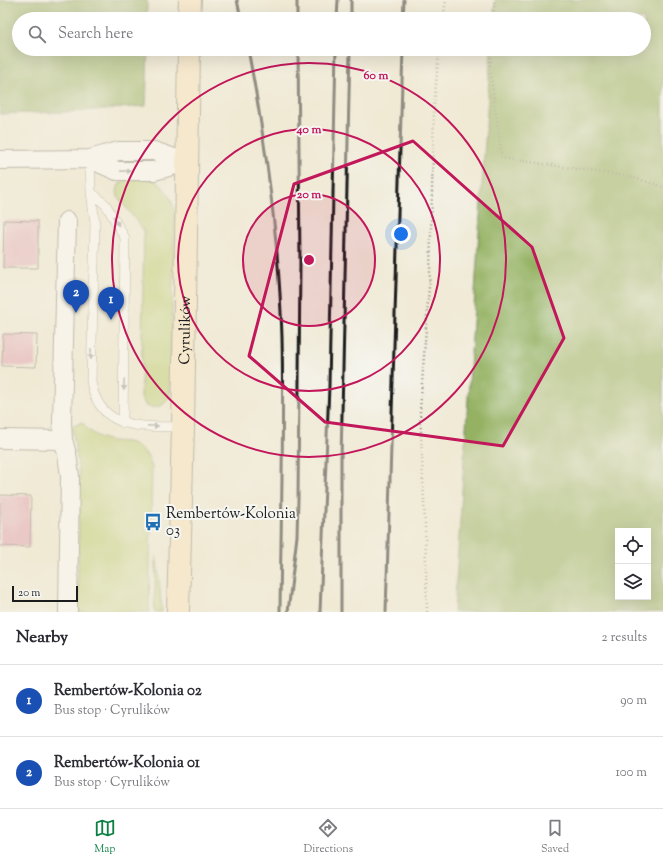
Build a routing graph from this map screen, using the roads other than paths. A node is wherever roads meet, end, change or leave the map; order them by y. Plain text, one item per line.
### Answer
1 (190, 0) edge
2 (190, 12) edge
3 (189, 56) edge
4 (90, 159) junction
5 (0, 160) edge
6 (186, 162) junction
7 (90, 192) junction
8 (67, 221) dead end
9 (123, 423) junction
10 (183, 427) junction
11 (0, 439) edge
12 (63, 440) junction
13 (68, 612) edge
14 (178, 612) edge

1 - 2 main road
3 - 6 main road, Cyrulików
4 - 5 street
4 - 6 street
4 - 7 lane
6 - 10 main road, Cyrulików
7 -> 9 lane
7 -> 9 lane
8 - 12 street
9 -> 10 lane
10 - 14 main road, Cyrulików
11 - 12 street
12 - 13 street

